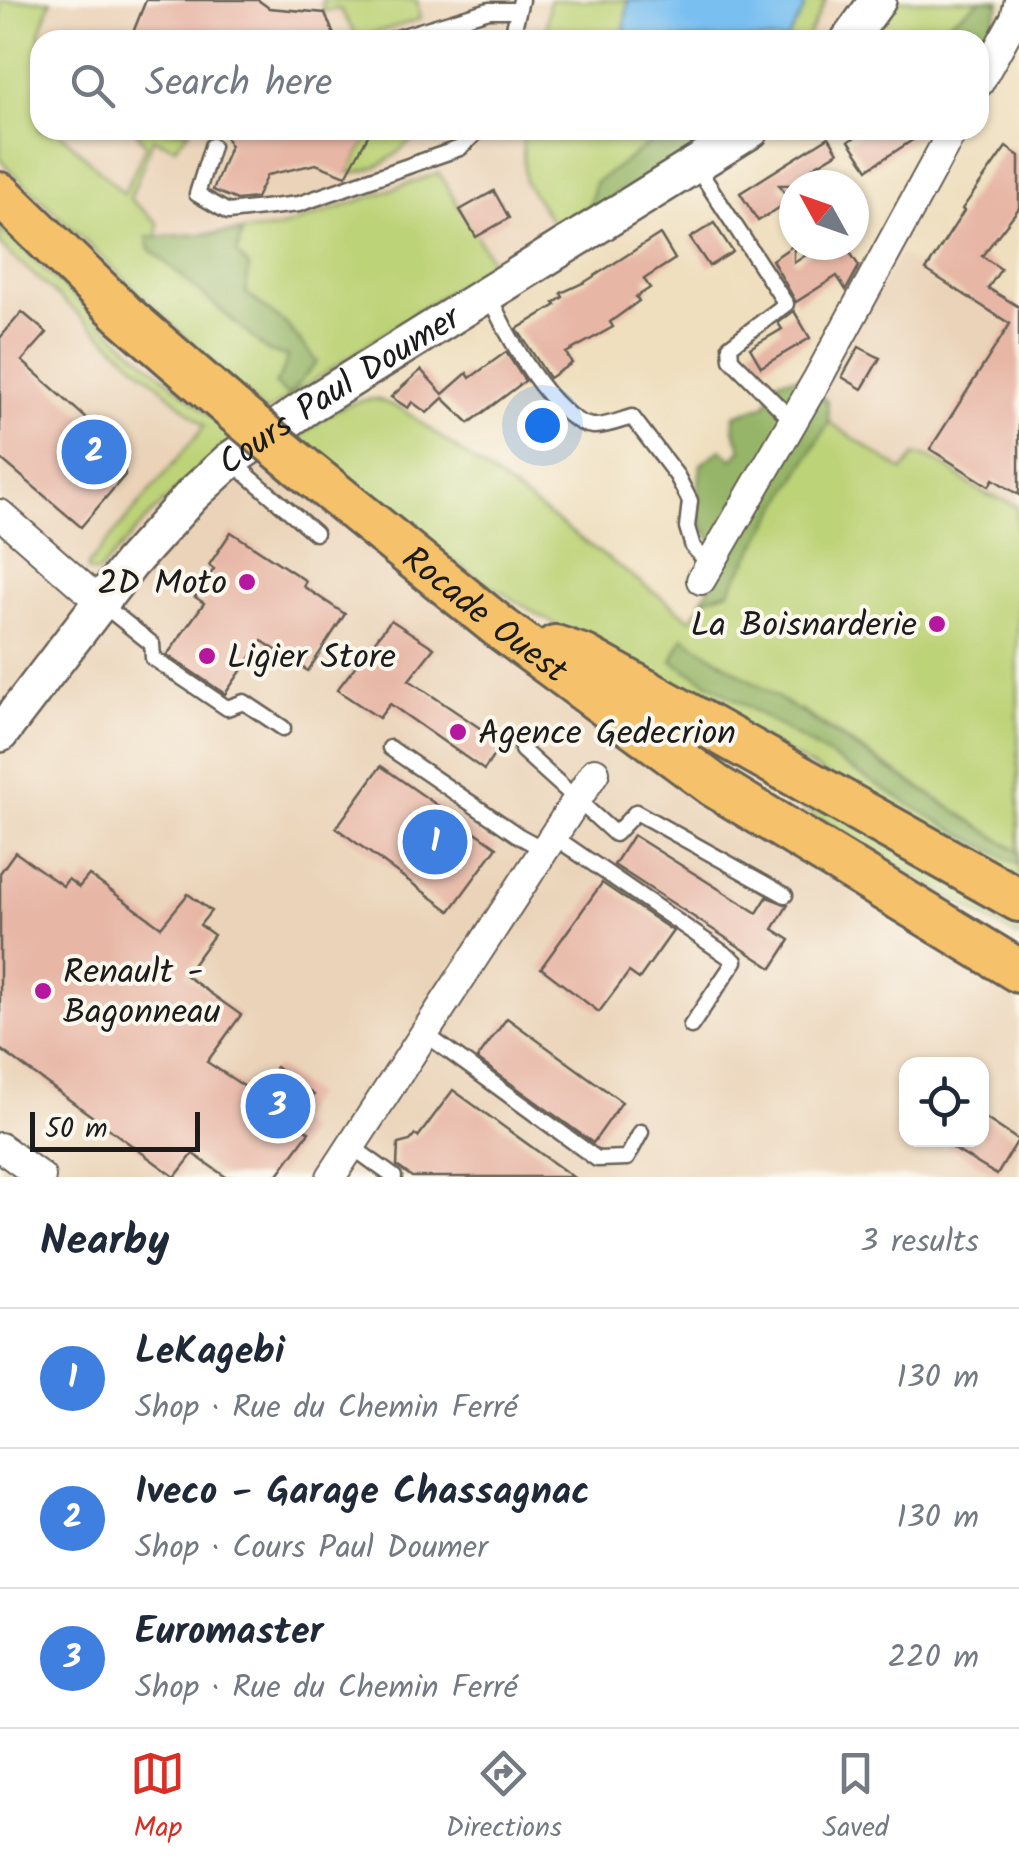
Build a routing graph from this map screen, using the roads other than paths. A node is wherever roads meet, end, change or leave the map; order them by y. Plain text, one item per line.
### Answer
1 (851, 0) edge
2 (878, 0) edge
3 (1019, 1) edge
4 (519, 5) edge
5 (423, 30) edge
6 (514, 30) edge
7 (838, 30) edge
8 (856, 30) edge
9 (989, 65) edge
10 (469, 140) edge
11 (736, 140) edge
12 (948, 140) edge
13 (212, 146) dead end
14 (696, 166) junction
15 (0, 194) edge
16 (488, 294) junction
17 (793, 421) junction
18 (230, 460) junction
19 (0, 514) edge
20 (315, 533) dead end
21 (706, 573) joint
22 (100, 601) junction
23 (502, 629) junction
24 (283, 728) dead end
25 (0, 734) edge
26 (390, 748) dead end
27 (522, 750) dead end
28 (595, 772) dead end
29 (575, 800) junction
30 (548, 842) junction
31 (785, 895) dead end
32 (1019, 900) edge
33 (1019, 971) edge
34 (691, 1026) dead end
35 (424, 1034) junction
36 (641, 1132) dead end
37 (0, 1146) edge
38 (352, 1146) junction
39 (41, 1177) edge
40 (331, 1177) edge
41 (394, 1177) edge

1 - 7 street
2 - 8 street
3 - 9 street
4 - 5 lane
4 - 6 lane
10 - 13 lane
11 - 14 street, Cours Paul Doumer
12 - 17 street
14 - 16 street, Cours Paul Doumer
14 - 17 lane
15 - 23 main road, Rocade Ouest, bridge
16 - 18 street, Cours Paul Doumer
16 - 21 lane
17 - 21 street
18 - 20 lane
18 - 22 street, Cours Paul Doumer
19 - 22 street
22 - 24 lane
22 - 25 street, Cours Paul Doumer
23 - 32 main road
23 - 33 main road, Rocade Ouest
26 - 30 lane
27 - 29 lane
28 - 29 street
29 - 30 street
29 - 31 lane
30 - 34 lane
30 - 35 street
35 - 36 lane
35 - 38 street
37 - 39 street
38 - 40 street
38 - 41 lane

